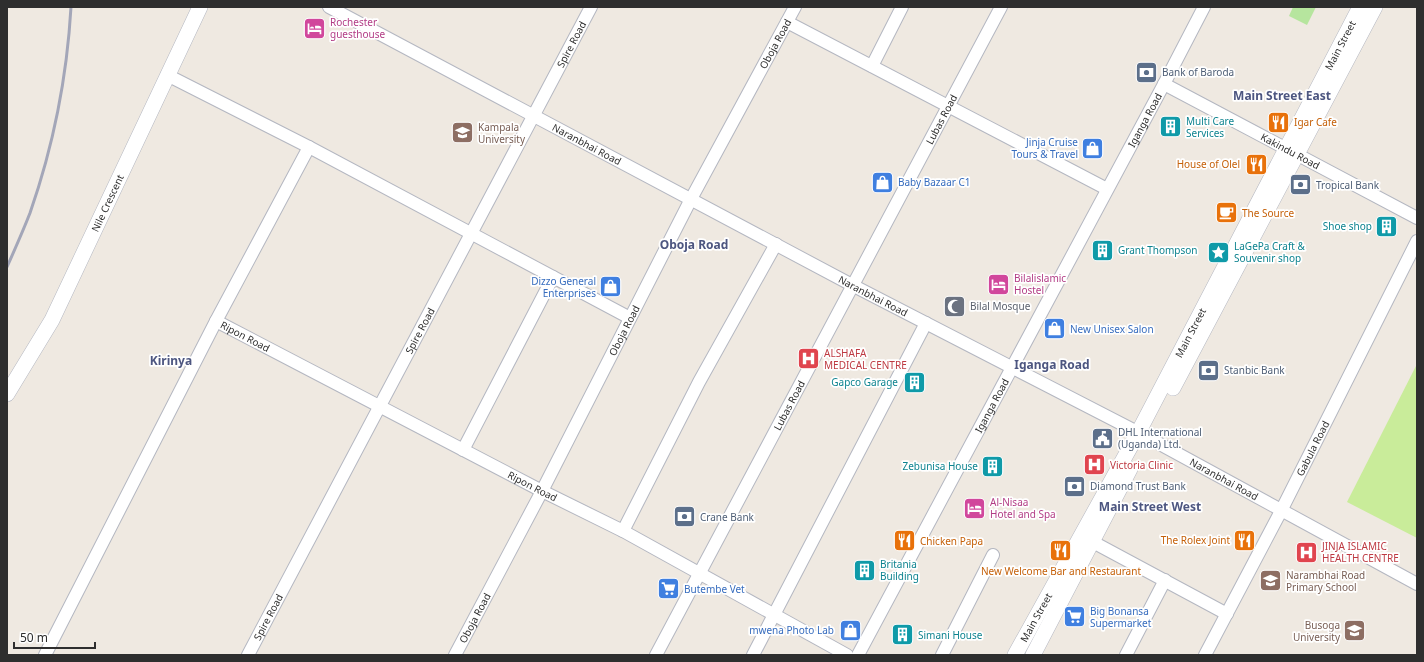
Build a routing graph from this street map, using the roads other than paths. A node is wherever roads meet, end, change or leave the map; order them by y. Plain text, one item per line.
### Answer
1 (200, 7) edge
2 (329, 7) edge
3 (591, 7) edge
4 (795, 7) edge
5 (902, 7) edge
6 (1001, 7) edge
7 (1204, 7) edge
8 (1360, 7) edge
9 (1375, 7) edge
10 (787, 22) junction
11 (872, 66) junction
12 (167, 75) junction
13 (1164, 84) junction
14 (948, 106) junction
15 (534, 116) junction
16 (308, 147) junction
17 (1291, 152) junction
18 (1107, 189) junction
19 (691, 199) junction
20 (1417, 218) edge
21 (472, 234) junction
22 (1417, 241) edge
23 (776, 244) junction
24 (553, 277) junction
25 (852, 285) junction
26 (630, 318) junction
27 (216, 321) junction
28 (926, 323) junction
29 (1013, 368) junction
30 (7, 394) edge
31 (379, 406) junction
32 (1142, 435) junction
33 (463, 450) junction
34 (542, 491) junction
35 (1281, 511) junction
36 (623, 531) junction
37 (1091, 542) junction
38 (993, 555) dead end
39 (698, 573) junction
40 (1165, 580) junction
41 (1417, 584) edge
42 (1227, 614) junction
43 (775, 615) junction
44 (45, 655) edge
45 (248, 655) edge
46 (455, 655) edge
47 (656, 655) edge
48 (753, 655) edge
49 (848, 655) edge
50 (858, 655) edge
51 (942, 655) edge
52 (1015, 655) edge
53 (1033, 655) edge
54 (1126, 655) edge
55 (1205, 655) edge

1 - 12 street, Nile Crescent
2 - 15 street, Naranbhai Road
3 - 15 street, Spire Road
4 - 10 street, Oboja Road
5 - 11 street
6 - 14 street, Lubas Road
7 - 13 street, Iganga Road
8 - 17 street, Main Street
9 - 17 street, Main Street
10 - 11 street
10 - 19 street, Oboja Road
11 - 14 street
12 - 16 street
12 - 30 street, Nile Crescent
13 - 17 street, Kakindu Road
13 - 18 street, Iganga Road
14 - 18 street
14 - 25 street, Lubas Road
15 - 19 street, Naranbhai Road
15 - 21 street, Spire Road
16 - 21 street
16 - 27 street
17 - 20 street, Kakindu Road
17 - 32 street, Main Street
18 - 29 street, Iganga Road
19 - 23 street, Naranbhai Road
19 - 26 street, Oboja Road
21 - 24 street
21 - 31 street, Spire Road
22 - 35 street, Gabula Road
23 - 25 street, Naranbhai Road
23 - 36 street
24 - 26 street
24 - 33 street
25 - 28 street, Naranbhai Road
25 - 39 street, Lubas Road
26 - 34 street, Oboja Road
27 - 31 street, Ripon Road
27 - 44 street
28 - 29 street, Naranbhai Road
28 - 43 street
29 - 32 street, Naranbhai Road
29 - 50 street, Iganga Road
31 - 33 street, Ripon Road
31 - 45 street, Spire Road
32 - 35 street, Naranbhai Road
32 - 37 street, Main Street
32 - 52 street, Main Street
33 - 34 street, Ripon Road
34 - 36 street, Ripon Road
34 - 46 street, Oboja Road
35 - 41 street, Naranbhai Road
35 - 42 street, Gabula Road
36 - 39 street, Ripon Road
37 - 40 street
37 - 53 street, Main Street
38 - 51 street
39 - 43 street, Ripon Road
39 - 47 street, Lubas Road
40 - 42 street
40 - 54 street
42 - 55 street, Gabula Road
43 - 48 street
43 - 49 street, Ripon Road

